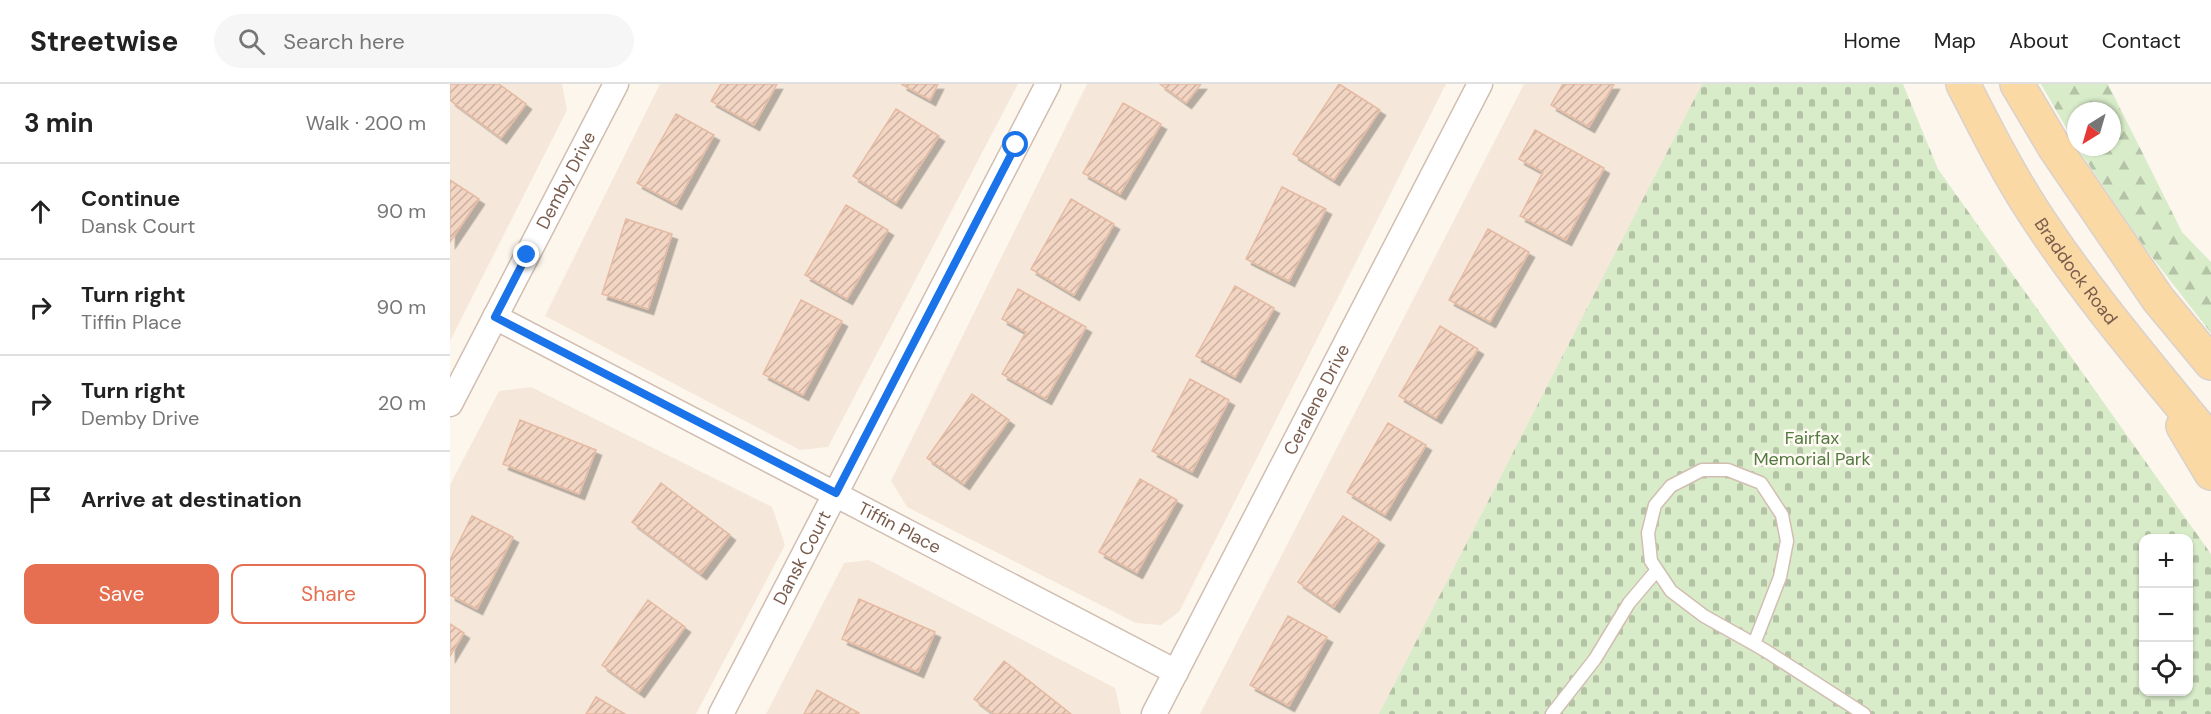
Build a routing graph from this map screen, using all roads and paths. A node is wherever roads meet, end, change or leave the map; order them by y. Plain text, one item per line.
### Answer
1 (616, 84) edge
2 (1048, 84) edge
3 (1480, 84) edge
4 (1963, 84) edge
5 (2018, 84) edge
6 (495, 317) junction
7 (2140, 355) junction
8 (2211, 363) edge
9 (450, 404) edge
10 (2211, 442) edge
11 (2211, 473) edge
12 (836, 493) junction
13 (1658, 570) junction
14 (1754, 644) junction
15 (1176, 672) junction
16 (721, 714) edge
17 (1154, 714) edge
18 (1552, 714) edge
19 (1864, 714) edge

1 - 6 street, Demby Drive
2 - 12 street, Dansk Court
3 - 15 street, Ceralene Drive
4 - 7 main road, Braddock Road
5 - 8 main road
6 - 9 street, Demby Drive
6 - 12 street, Tiffin Place
7 - 10 main road, Braddock Road
7 - 11 main road
12 - 15 street, Tiffin Place
12 - 16 street, Dansk Court
13 - 14 lane
13 - 14 lane
13 - 18 lane
14 - 19 lane
15 - 17 street, Ceralene Drive

